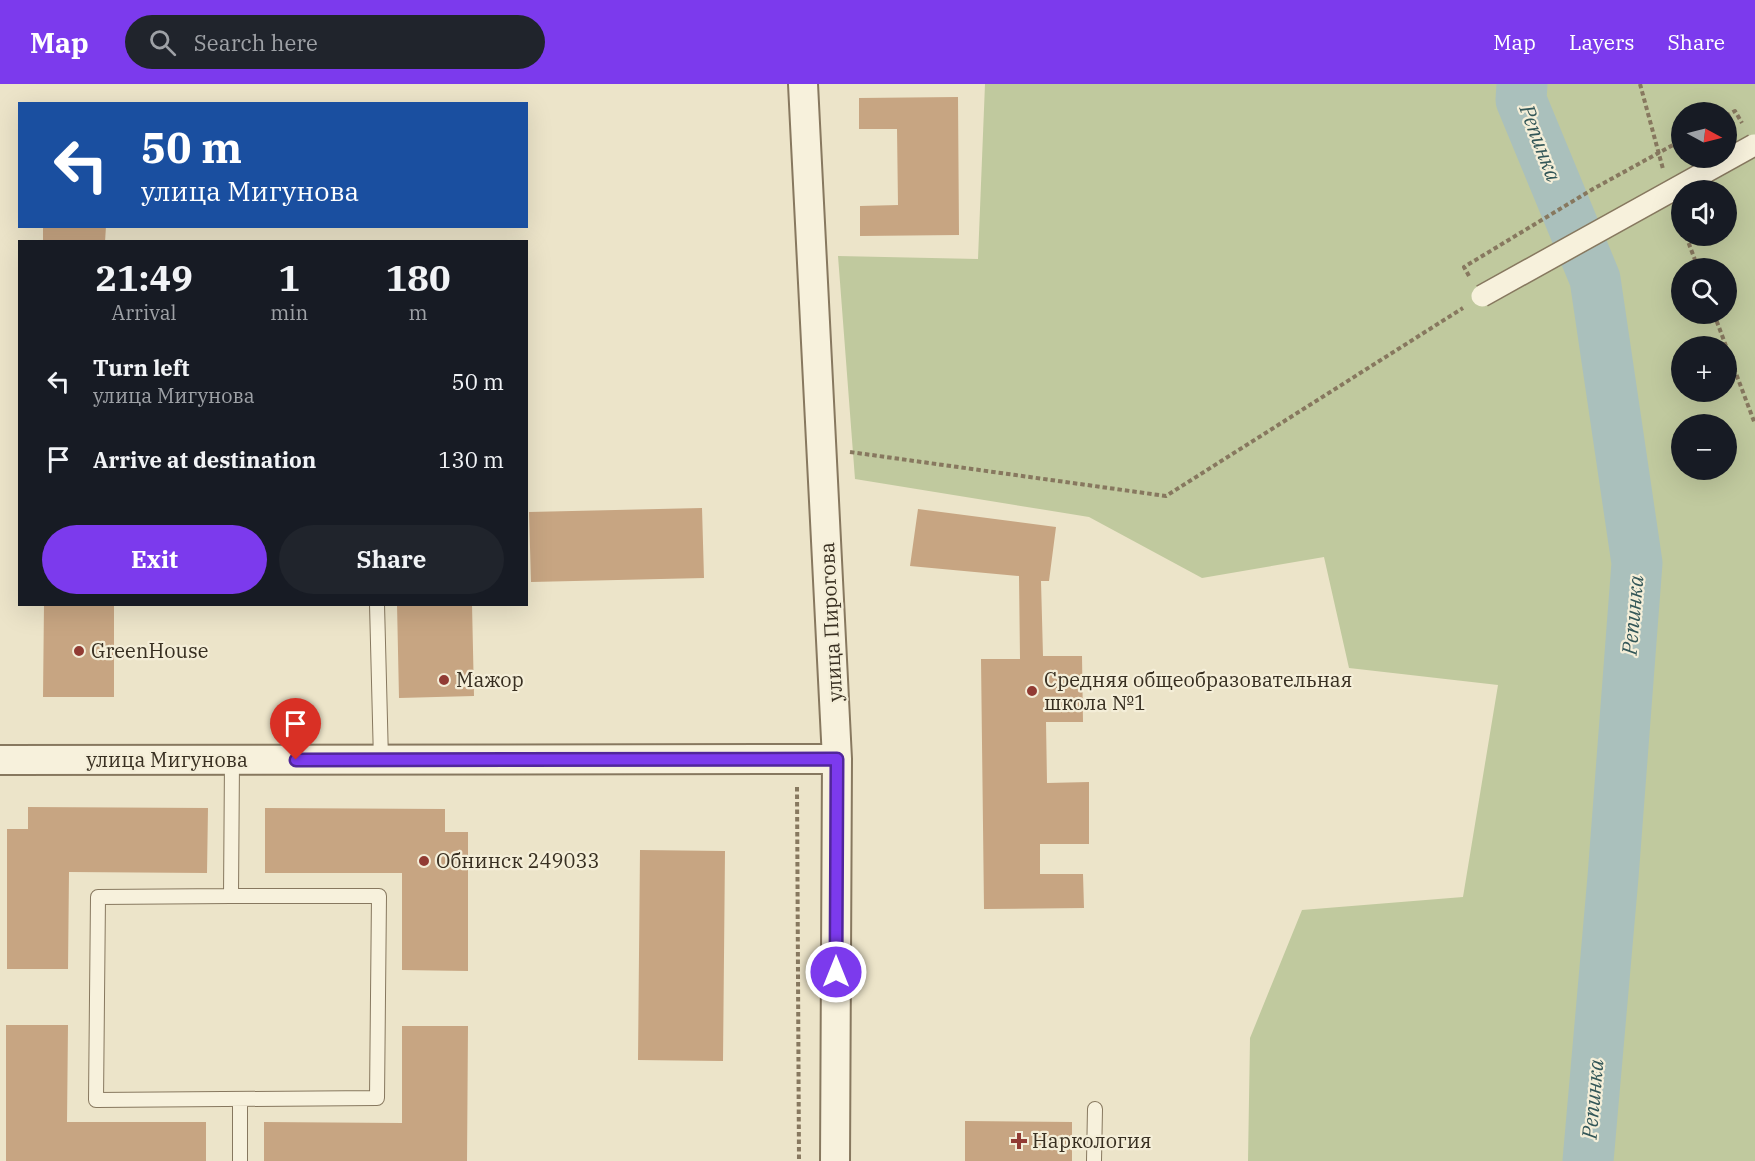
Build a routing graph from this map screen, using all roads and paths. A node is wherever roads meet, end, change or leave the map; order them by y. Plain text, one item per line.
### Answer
1 (803, 84) edge
2 (1640, 84) edge
3 (1754, 145) dead end
4 (1671, 146) edge
5 (1657, 154) junction
6 (1665, 175) dead end
7 (1482, 296) junction
8 (1737, 376) edge
9 (1755, 424) edge
10 (823, 448) junction
11 (377, 606) edge
12 (797, 759) junction
13 (837, 759) junction
14 (0, 760) edge
15 (232, 760) junction
16 (381, 760) junction
17 (231, 896) junction
18 (240, 1099) junction
19 (1095, 1109) dead end
20 (240, 1161) edge
21 (799, 1161) edge
22 (835, 1161) edge
23 (1094, 1161) edge

1 - 10 street, улица Пирогова
2 - 5 path
3 - 7 street, bridge
4 - 5 path
5 - 6 path
5 - 7 path
7 - 10 path
8 - 9 path
10 - 13 street, улица Пирогова
11 - 16 lane
12 - 13 street, улица Мигунова
12 - 16 street, улица Мигунова
12 - 21 path
13 - 22 street, улица Пирогова
14 - 15 street, улица Мигунова
15 - 16 street, улица Мигунова
15 - 17 lane
17 - 18 lane
17 - 18 lane
18 - 20 lane
19 - 23 lane

